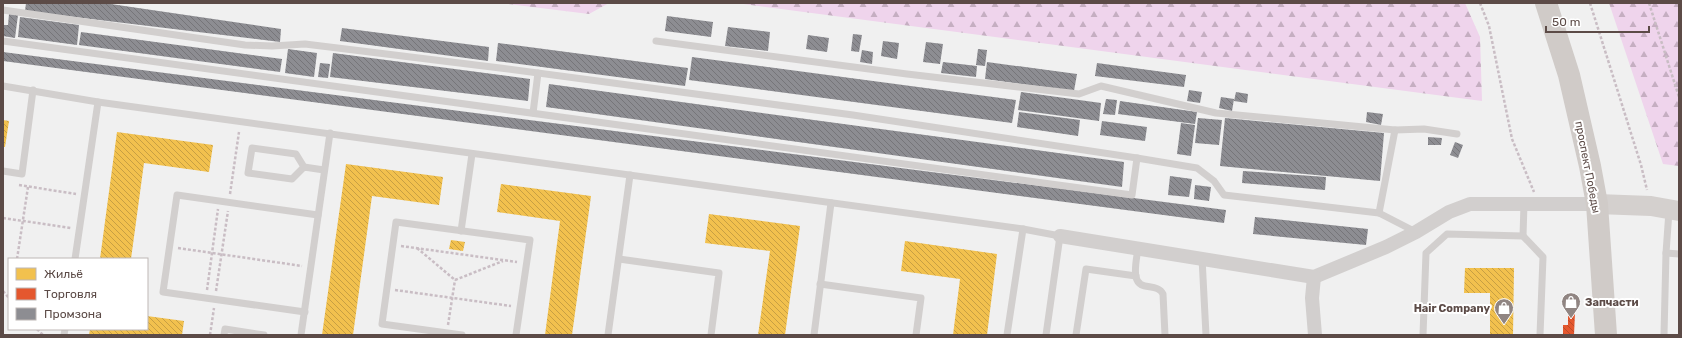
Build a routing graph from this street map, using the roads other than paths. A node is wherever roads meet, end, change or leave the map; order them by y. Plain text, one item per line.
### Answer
1 (1546, 3) edge
2 (3, 10) edge
3 (3, 41) edge
4 (656, 41) dead end
5 (538, 73) junction
6 (3, 86) edge
7 (33, 90) junction
8 (98, 102) junction
9 (533, 113) junction
10 (1395, 130) junction
11 (330, 133) junction
12 (1457, 134) dead end
13 (472, 154) junction
14 (1137, 158) junction
15 (304, 167) junction
16 (324, 170) junction
17 (3, 171) edge
18 (630, 175) junction
19 (832, 203) junction
20 (1524, 204) junction
21 (1597, 204) junction
22 (1666, 209) edge
23 (1379, 213) junction
24 (318, 215) junction
25 (1023, 229) junction
26 (462, 231) junction
27 (1416, 232) junction
28 (1060, 236) junction
29 (1523, 236) junction
30 (1138, 248) junction
31 (1666, 253) junction
32 (1679, 254) edge
33 (75, 258) edge
34 (1202, 258) junction
35 (619, 259) junction
36 (1136, 276) junction
37 (1314, 277) junction
38 (820, 284) junction
39 (305, 312) junction
40 (447, 334) edge
41 (224, 335) edge
42 (264, 335) edge
43 (301, 335) edge
44 (462, 335) edge
45 (516, 335) edge
46 (608, 335) edge
47 (711, 335) edge
48 (814, 335) edge
49 (916, 335) edge
50 (1007, 335) edge
51 (1046, 335) edge
52 (1076, 335) edge
53 (1165, 335) edge
54 (1206, 335) edge
55 (1315, 335) edge
56 (1423, 335) edge
57 (1540, 335) edge
58 (1606, 335) edge
59 (1664, 335) edge

1 - 21 main road, проспект Победы
2 - 5 lane
3 - 9 lane
4 - 10 lane
5 - 9 lane
5 - 14 lane
6 - 7 lane
7 - 8 lane
7 - 17 lane
8 - 11 lane
8 - 33 lane
9 - 14 lane
10 - 12 lane
10 - 23 lane
11 - 13 lane
11 - 16 lane
13 - 18 lane
13 - 26 lane
14 - 23 lane
15 - 15 lane
15 - 16 lane
16 - 24 lane
18 - 19 lane
18 - 35 lane
19 - 25 lane
19 - 38 lane
20 - 21 street
20 - 27 street
20 - 29 lane
21 - 22 street
21 - 58 main road, проспект Победы
22 - 31 lane
23 - 27 lane
24 - 39 lane
24 - 39 lane
25 - 28 lane
25 - 50 lane
26 - 40 lane
26 - 45 lane
27 - 37 street
28 - 30 street
28 - 51 lane
29 - 56 lane
29 - 57 lane
30 - 34 street
30 - 36 lane
31 - 32 lane
31 - 59 lane
34 - 37 street
34 - 54 lane
35 - 46 lane
35 - 47 lane
36 - 52 lane
36 - 53 lane
37 - 55 street
38 - 48 lane
38 - 49 lane
39 - 43 lane
40 - 44 lane
41 - 42 lane

